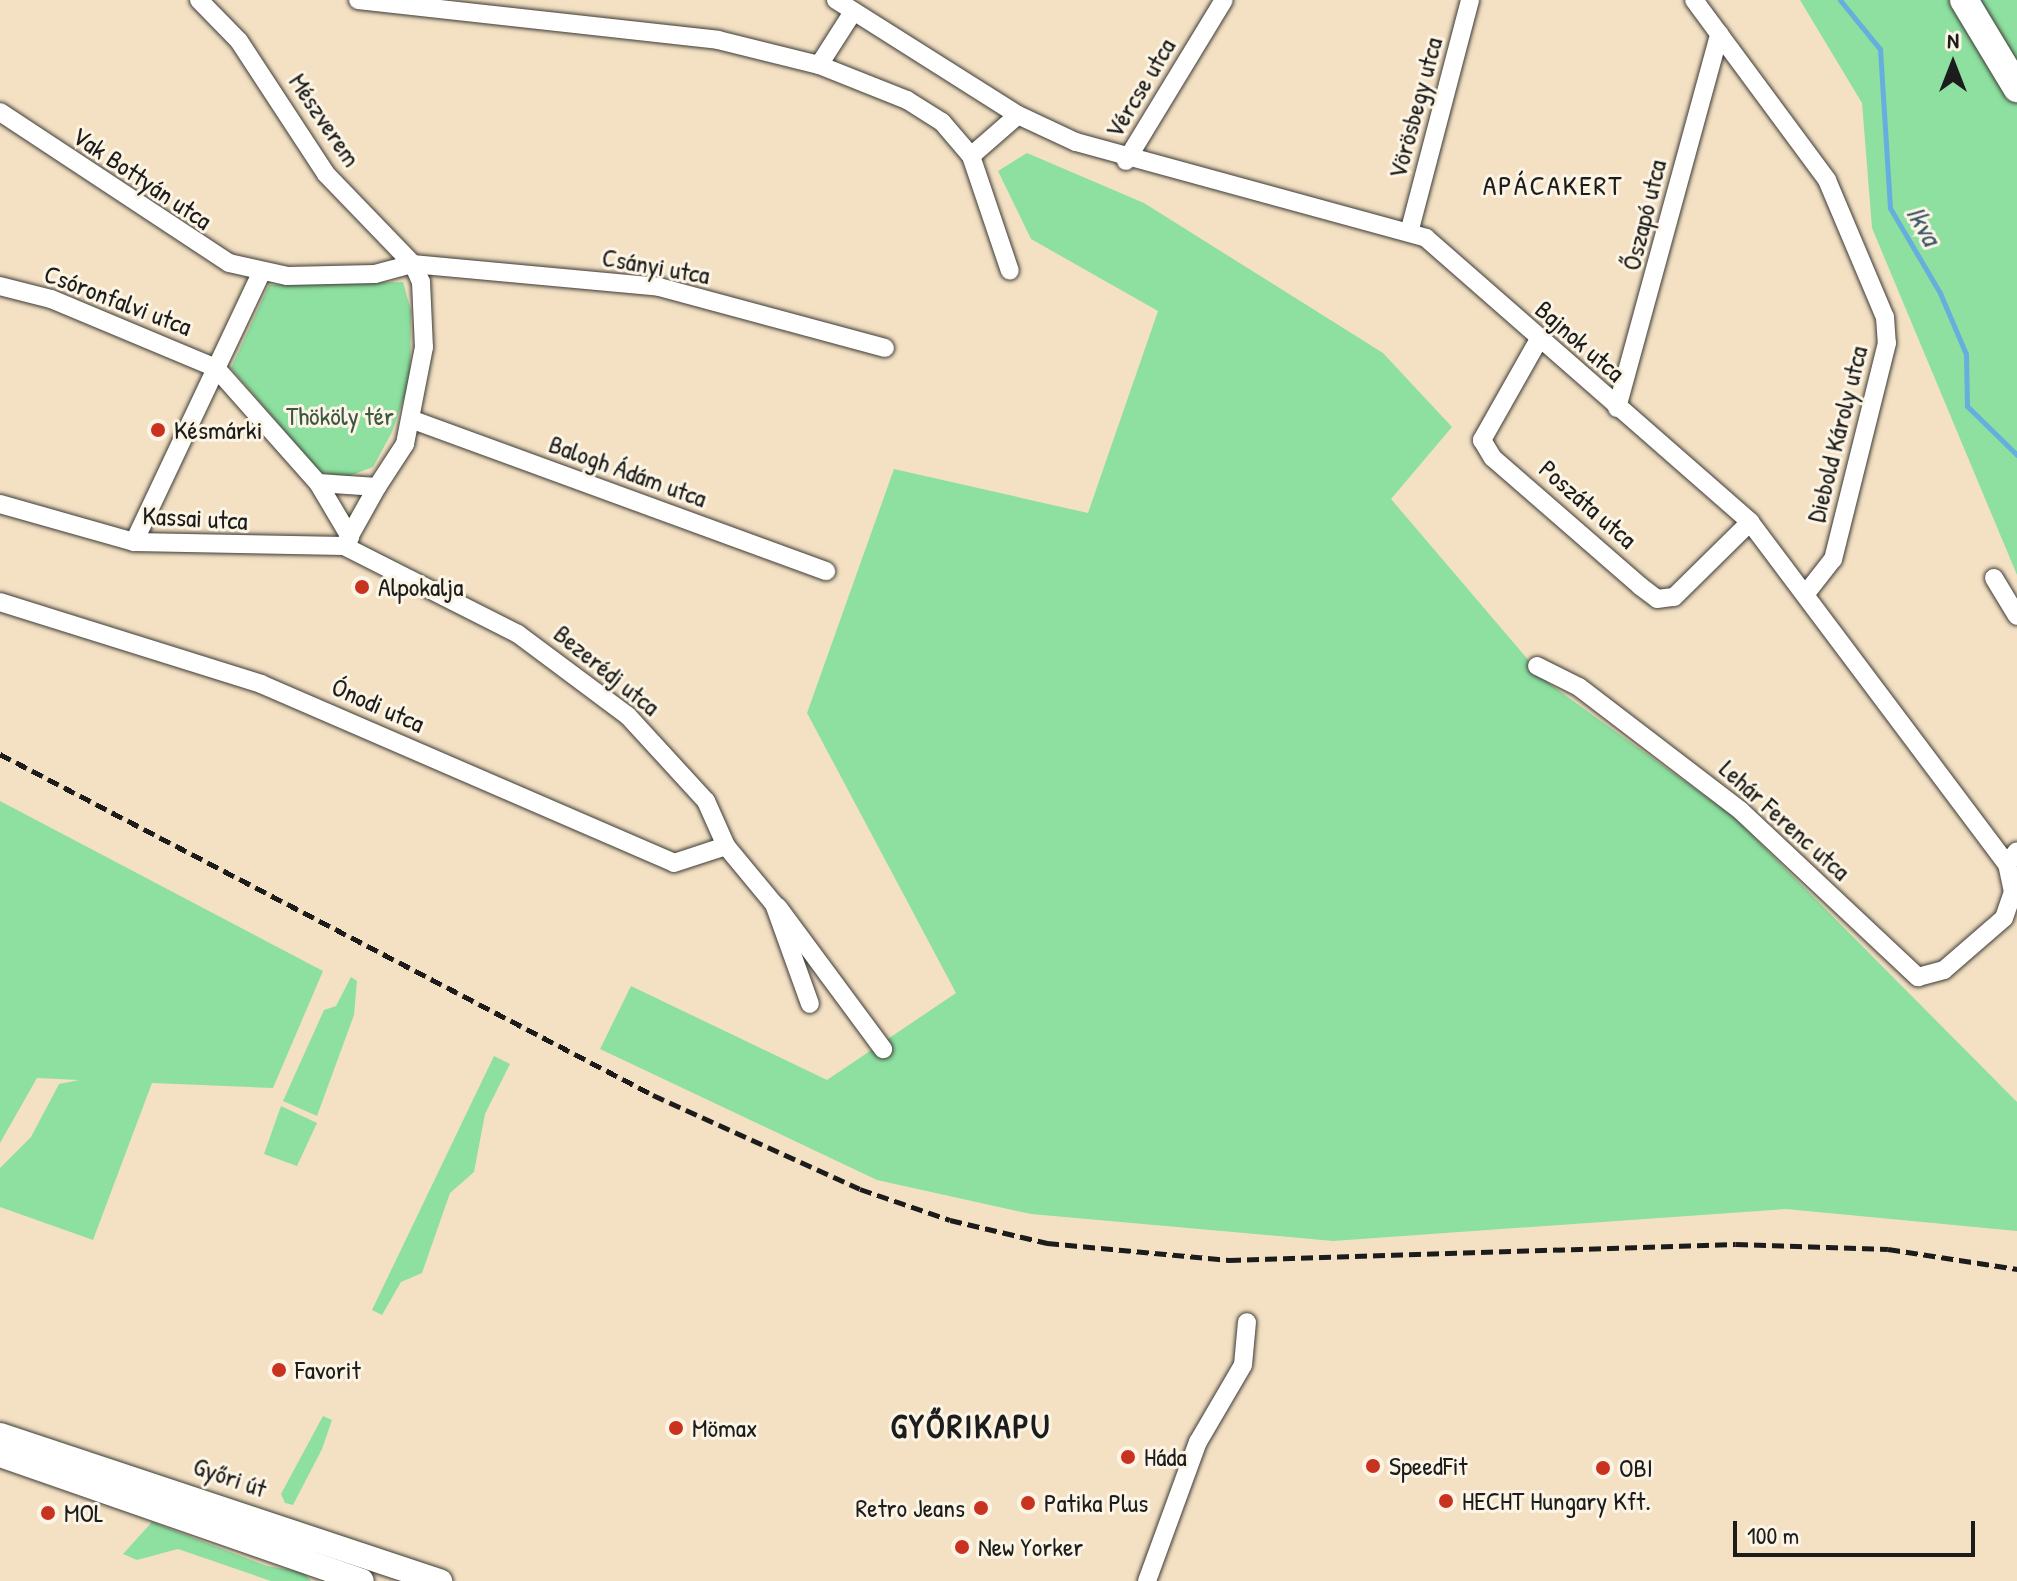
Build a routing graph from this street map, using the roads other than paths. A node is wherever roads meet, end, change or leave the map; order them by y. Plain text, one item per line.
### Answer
1 (199, 0) edge
2 (358, 0) edge
3 (836, 0) edge
4 (1470, 0) edge
5 (1694, 0) edge
6 (1964, 0) edge
7 (1221, 1) edge
8 (851, 15) junction
9 (1719, 34) junction
10 (819, 65) junction
11 (2017, 88) edge
12 (0, 112) edge
13 (1018, 115) junction
14 (971, 156) junction
15 (1126, 161) junction
16 (1410, 229) junction
17 (413, 264) junction
18 (1010, 271) dead end
19 (261, 273) junction
20 (0, 286) edge
21 (1538, 341) junction
22 (885, 348) dead end
23 (216, 368) junction
24 (1617, 408) junction
25 (413, 420) junction
26 (318, 483) junction
27 (377, 487) junction
28 (0, 505) edge
29 (1750, 522) junction
30 (347, 541) junction
31 (134, 542) junction
32 (826, 571) dead end
33 (1994, 578) dead end
34 (1808, 591) junction
35 (0, 602) edge
36 (2017, 616) edge
37 (1537, 666) dead end
38 (726, 846) junction
39 (2012, 857) edge
40 (774, 904) junction
41 (1988, 934) joint
42 (810, 1004) dead end
43 (883, 1049) dead end
44 (1247, 1322) dead end
45 (0, 1435) edge
46 (0, 1455) edge
47 (362, 1581) edge
48 (440, 1581) edge
49 (1147, 1581) edge

1 - 17 street, Mészverem
2 - 10 street
3 - 8 street
4 - 16 street, Vörösbegy utca
5 - 9 street, Diebold Károly utca
6 - 11 main road
7 - 15 street, Vércse utca
8 - 10 street
8 - 13 street, Bajnok utca
9 - 24 street, Őszapó utca
9 - 34 street, Diebold Károly utca
10 - 14 street
12 - 19 street, Vak Bottyán utca
13 - 14 street
13 - 15 street, Bajnok utca
14 - 18 street
15 - 16 street, Bajnok utca
16 - 21 street, Bajnok utca
17 - 19 street
17 - 22 street, Csányi utca
17 - 25 street
19 - 23 street
20 - 23 street, Csóronfalvi utca
21 - 24 street, Bajnok utca
21 - 29 street, Poszáta utca
23 - 26 street
23 - 31 street
24 - 29 street, Bajnok utca
25 - 27 street
25 - 32 street, Balogh Ádám utca
26 - 27 street
26 - 30 street
27 - 30 street
28 - 31 street, Kassai utca
29 - 34 street, Bajnok utca
30 - 31 street, Kassai utca
30 - 38 street, Bezerédj utca
33 - 36 street
34 - 39 street, Bajnok utca
35 - 38 street, Ónodi utca
37 - 41 street, Lehár Ferenc utca
38 - 40 street, Bezerédj utca
39 - 41 street, Bajnok utca
40 - 42 street, Bezerédj utca
40 - 43 street, Bezerédj utca
44 - 49 street
45 - 48 main road, Győri út
46 - 47 main road, Győri út

